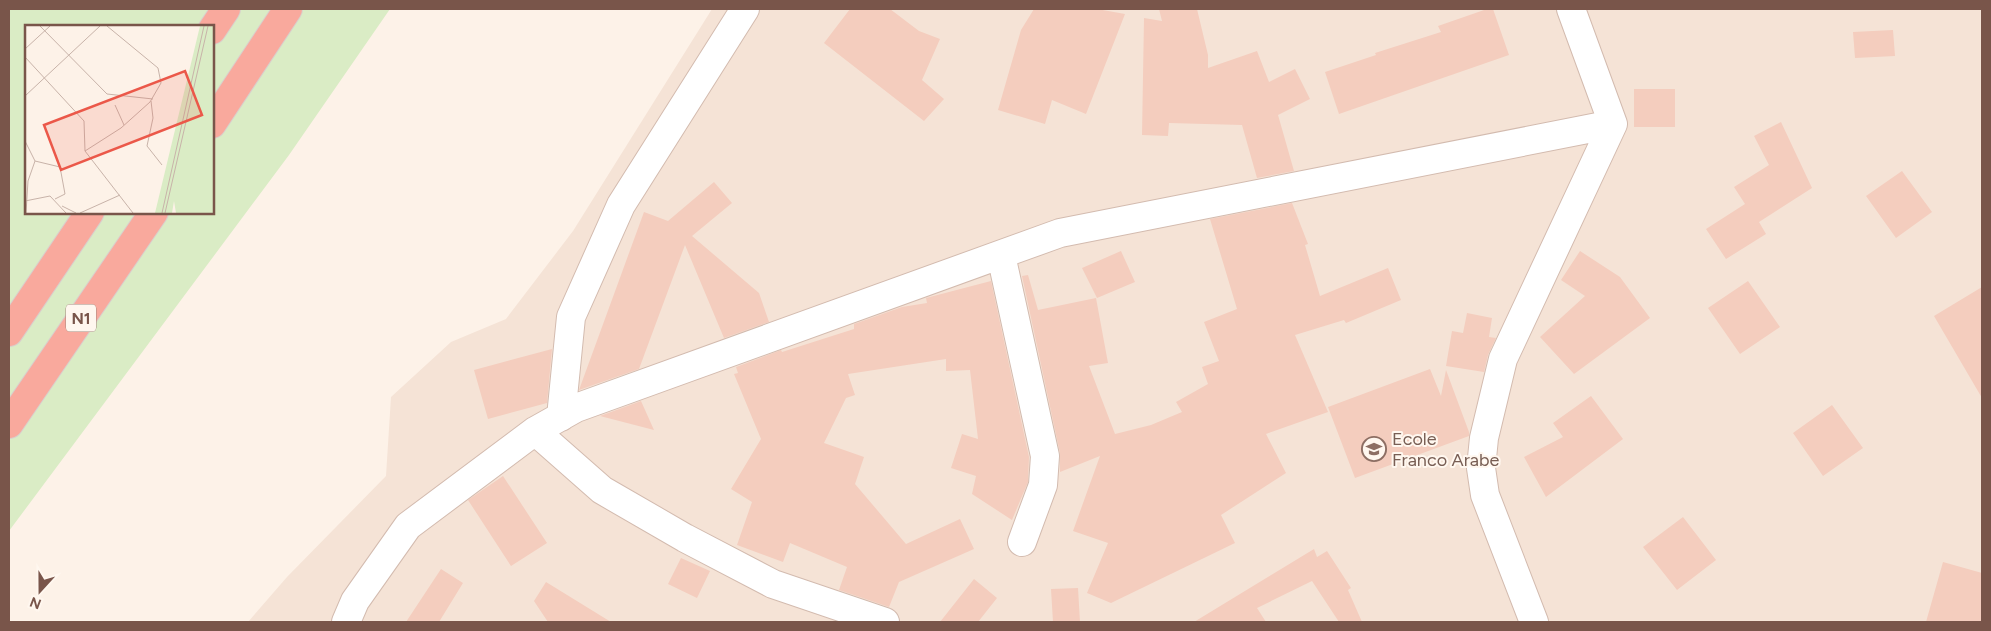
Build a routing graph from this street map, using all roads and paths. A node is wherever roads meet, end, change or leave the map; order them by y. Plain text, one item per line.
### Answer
1 (226, 9) edge
2 (288, 9) edge
3 (745, 9) edge
4 (1571, 9) edge
5 (214, 27) edge
6 (214, 121) edge
7 (1613, 124) junction
8 (89, 214) edge
9 (153, 214) edge
10 (1001, 255) junction
11 (9, 332) edge
12 (561, 417) junction
13 (9, 424) edge
14 (535, 432) junction
15 (1022, 542) dead end
16 (346, 622) edge
17 (885, 622) edge
18 (1534, 622) edge

1 - 5 highway
2 - 6 highway
3 - 12 street
4 - 7 street
7 - 10 street
7 - 18 street
8 - 11 highway
9 - 13 highway, N1
10 - 12 street
10 - 15 street
12 - 14 street
14 - 16 street
14 - 17 street

